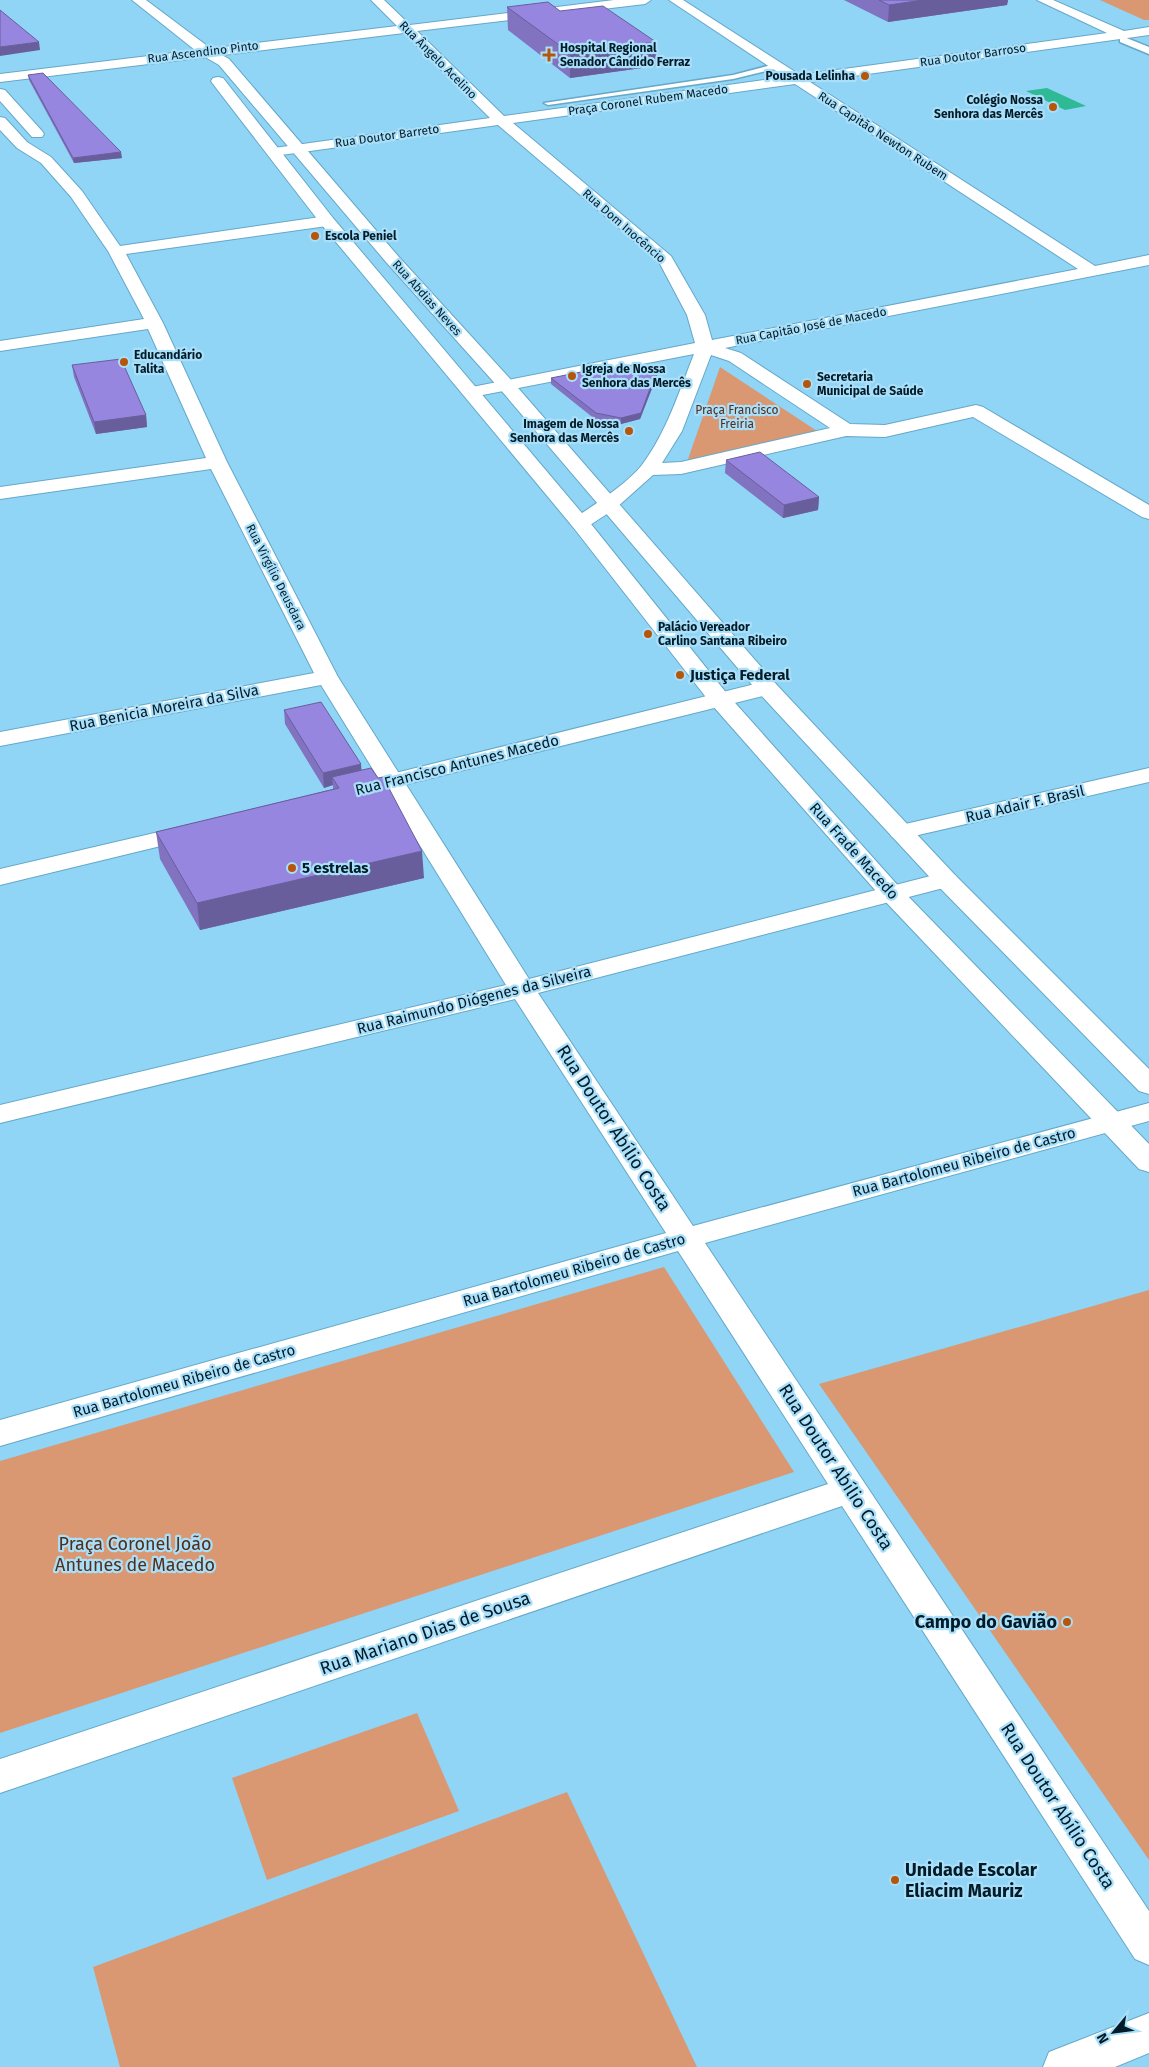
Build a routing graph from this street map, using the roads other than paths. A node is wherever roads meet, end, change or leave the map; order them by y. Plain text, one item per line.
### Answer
1 (138, 0) edge
2 (646, 0) edge
3 (675, 0) edge
4 (1044, 0) edge
5 (1071, 0) edge
6 (396, 1) dead end
7 (380, 2) edge
8 (407, 29) junction
9 (1147, 32) edge
10 (1123, 37) junction
11 (1149, 49) edge
12 (205, 52) junction
13 (775, 66) junction
14 (0, 78) edge
15 (796, 80) junction
16 (0, 93) edge
17 (548, 103) dead end
18 (276, 120) junction
19 (500, 120) junction
20 (0, 121) edge
21 (251, 123) junction
22 (299, 148) junction
23 (274, 152) junction
24 (46, 160) junction
25 (327, 221) junction
26 (116, 251) junction
27 (392, 259) junction
28 (1149, 260) edge
29 (363, 263) junction
30 (1092, 271) junction
31 (154, 323) junction
32 (0, 346) edge
33 (705, 347) junction
34 (506, 386) junction
35 (472, 392) junction
36 (846, 430) junction
37 (217, 462) junction
38 (648, 470) junction
39 (0, 493) edge
40 (608, 504) junction
41 (1149, 512) edge
42 (580, 523) junction
43 (327, 677) junction
44 (767, 688) junction
45 (720, 700) junction
46 (0, 739) edge
47 (1149, 775) edge
48 (391, 781) junction
49 (334, 795) edge
50 (211, 827) edge
51 (901, 832) junction
52 (0, 878) edge
53 (946, 880) junction
54 (892, 894) junction
55 (522, 989) junction
56 (1149, 1085) edge
57 (1149, 1112) edge
58 (0, 1114) edge
59 (1109, 1122) junction
60 (1149, 1162) edge
61 (686, 1238) junction
62 (0, 1433) edge
63 (851, 1490) junction
64 (0, 1776) edge
65 (1149, 1946) edge
66 (1149, 2033) edge
67 (1064, 2067) edge

1 - 12 street, Rua Abdias Neves
2 - 8 street
3 - 13 street, Rua Capitão Newton Rubem
4 - 10 street
5 - 9 street
6 - 7 street
7 - 8 street, Rua Ângelo Acelino
8 - 12 street, Rua Ascendino Pinto
8 - 19 street, Rua Ângelo Acelino
9 - 10 street, Rua Doutor Barroso
10 - 11 street
10 - 15 street, Rua Doutor Barroso
12 - 14 street, Rua Ascendino Pinto
12 - 18 street, Rua Abdias Neves
12 - 21 street, Rua Abdias Neves
13 - 15 street, Rua Capitão Newton Rubem
13 - 17 lane
15 - 19 street, Praça Coronel Rubem Macedo
15 - 30 street, Rua Capitão Newton Rubem
16 - 24 street, Rua Virgílio Deusdara
18 - 21 street
18 - 22 street, Rua Abdias Neves
19 - 22 street, Rua Doutor Barreto
19 - 33 street, Rua Dom Inocêncio
20 - 24 street, Rua Virgílio Deusdara
21 - 23 street, Rua Abdias Neves
22 - 23 street, Rua Doutor Barreto
22 - 27 street, Rua Abdias Neves
23 - 25 street, Rua Abdias Neves
24 - 26 street, Rua Virgílio Deusdara
25 - 26 street
25 - 29 street, Rua Abdias Neves
26 - 31 street, Rua Virgílio Deusdara
27 - 29 street
27 - 34 street, Rua Abdias Neves
28 - 30 street, Rua Capitão José de Macedo
29 - 35 street, Rua Abdias Neves
30 - 33 street, Rua Capitão José de Macedo
31 - 32 street
31 - 37 street, Rua Virgílio Deusdara
33 - 34 street, Rua Capitão José de Macedo
33 - 36 street
33 - 38 street
34 - 35 street, Rua Capitão José de Macedo
34 - 40 street, Rua Abdias Neves
35 - 42 street, Rua Abdias Neves
36 - 38 street
36 - 41 street
37 - 39 street
37 - 43 street, Rua Virgílio Deusdara
38 - 40 street
40 - 42 street
40 - 44 street
42 - 45 street, Rua Frade Macedo
43 - 46 street, Rua Benicia Moreira da Silva
43 - 48 street, Rua Virgílio Deusdara
44 - 45 street, Rua Francisco Antunes Macedo
44 - 51 street
45 - 48 street, Rua Francisco Antunes Macedo
45 - 54 street, Rua Frade Macedo
47 - 51 street, Rua Adair F. Brasil
48 - 49 street, Rua Francisco Antunes Macedo
48 - 55 street, Rua Virgílio Deusdara
50 - 52 street
51 - 53 street
53 - 54 street, Rua Raimundo Diógenes da Silveira
53 - 56 street
54 - 55 street, Rua Raimundo Diógenes da Silveira
54 - 59 street, Rua Frade Macedo
55 - 58 street, Rua Raimundo Diógenes da Silveira
55 - 61 street, Rua Doutor Abílio Costa
57 - 59 street, Rua Bartolomeu Ribeiro de Castro
59 - 60 street, Rua Frade Macedo
59 - 61 street, Rua Bartolomeu Ribeiro de Castro
61 - 62 street, Rua Bartolomeu Ribeiro de Castro
61 - 63 street, Rua Doutor Abílio Costa
63 - 64 street, Rua Mariano Dias de Sousa
63 - 65 street, Rua Doutor Abílio Costa
66 - 67 street

